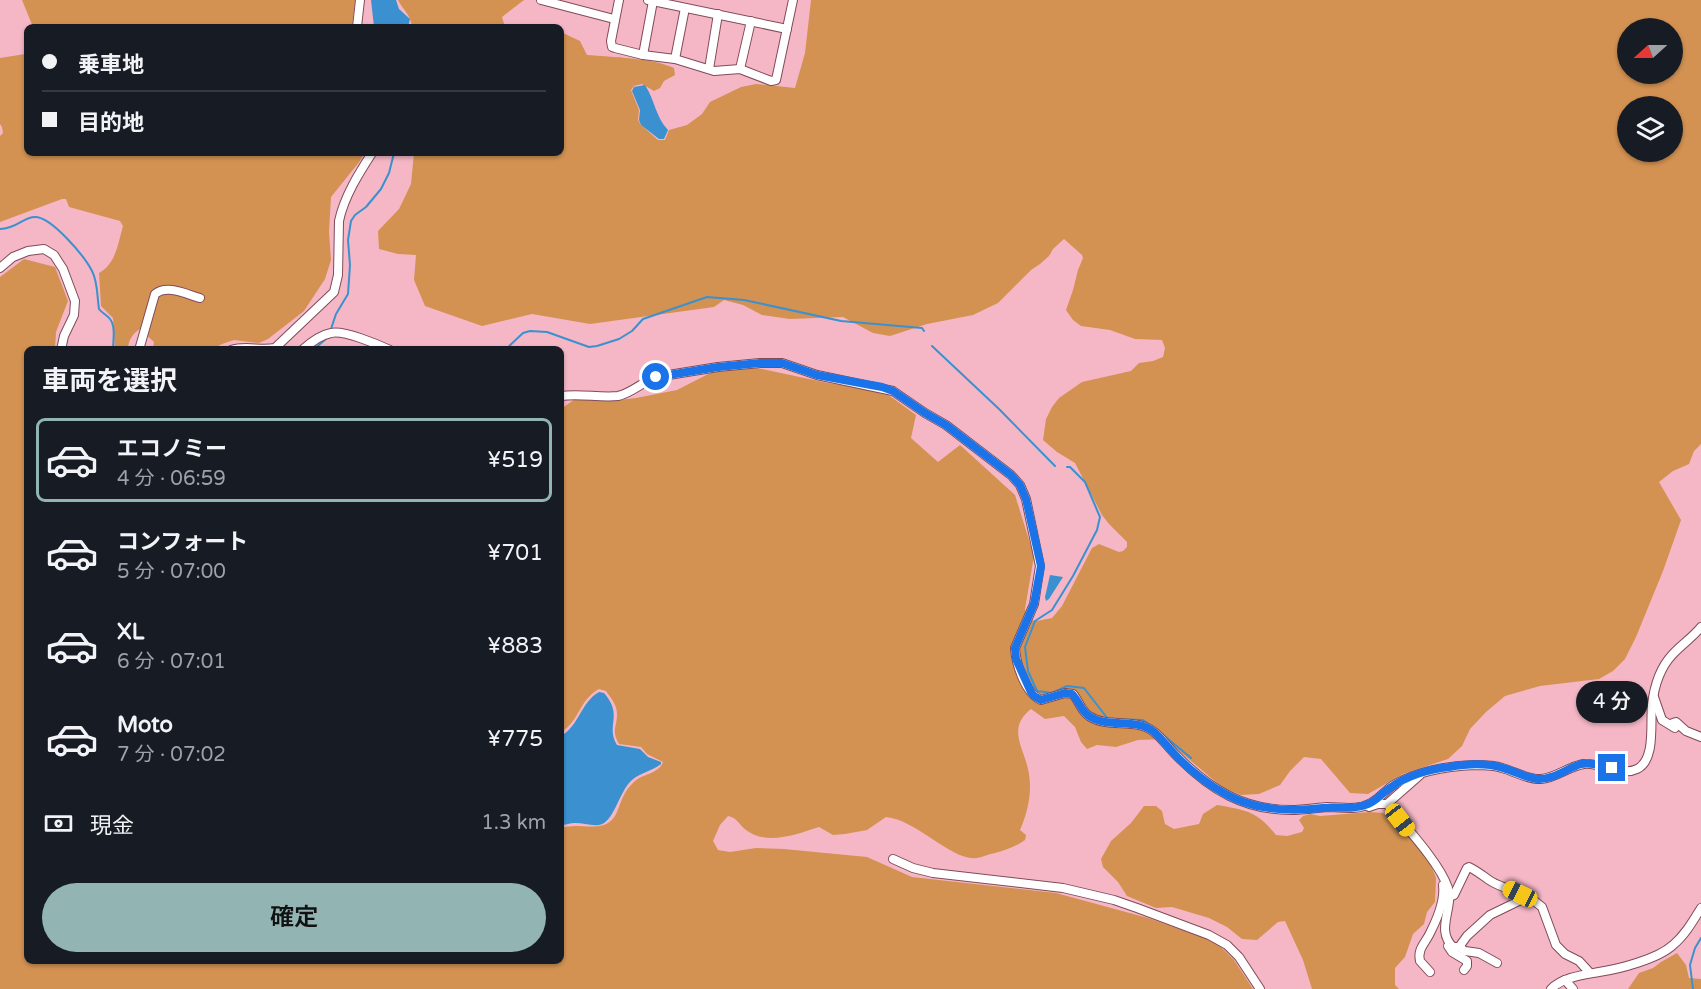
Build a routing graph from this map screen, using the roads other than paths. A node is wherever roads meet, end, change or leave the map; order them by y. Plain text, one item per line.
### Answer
1 (360, 0) edge
2 (541, 0) edge
3 (618, 0) edge
4 (650, 0) edge
5 (794, 0) edge
6 (685, 8) junction
7 (718, 14) junction
8 (614, 19) junction
9 (751, 21) junction
10 (357, 24) edge
11 (787, 29) junction
12 (643, 55) junction
13 (675, 59) junction
14 (709, 69) junction
15 (740, 69) junction
16 (370, 156) edge
17 (0, 268) edge
18 (200, 298) dead end
19 (62, 346) edge
20 (140, 346) edge
21 (277, 346) edge
22 (307, 346) edge
23 (379, 346) edge
24 (564, 395) edge
25 (1701, 627) edge
26 (1654, 697) junction
27 (1701, 737) edge
28 (1423, 774) junction
29 (1387, 804) junction
30 (1360, 807) junction
31 (893, 860) dead end
32 (1443, 877) junction
33 (1449, 897) junction
34 (1523, 899) junction
35 (1701, 908) edge
36 (1446, 939) junction
37 (1459, 947) junction
38 (1497, 963) dead end
39 (1464, 970) dead end
40 (1431, 972) dead end
41 (1590, 973) junction
42 (1565, 980) junction
43 (1260, 989) edge
44 (1551, 989) edge
45 (1573, 989) edge

1 - 10 street
2 - 8 street
3 - 8 street
4 - 6 street
4 - 12 street
5 - 11 street
6 - 7 street
6 - 13 street
7 - 9 street
7 - 14 street
8 - 12 street
9 - 11 street
9 - 15 street
11 - 15 street
12 - 13 street
13 - 14 street
14 - 15 street
16 - 21 street
17 - 19 street
18 - 20 street
22 - 23 street
24 - 30 street
25 - 26 street
26 - 27 street
26 - 28 street
28 - 29 street
28 - 30 street
29 - 30 street
29 - 32 street
31 - 43 street
32 - 33 street
32 - 40 street
33 - 34 street
33 - 36 street
34 - 37 street
34 - 41 street
35 - 41 street
36 - 37 street
36 - 39 street
37 - 38 street
41 - 42 street
42 - 44 street
42 - 45 street

